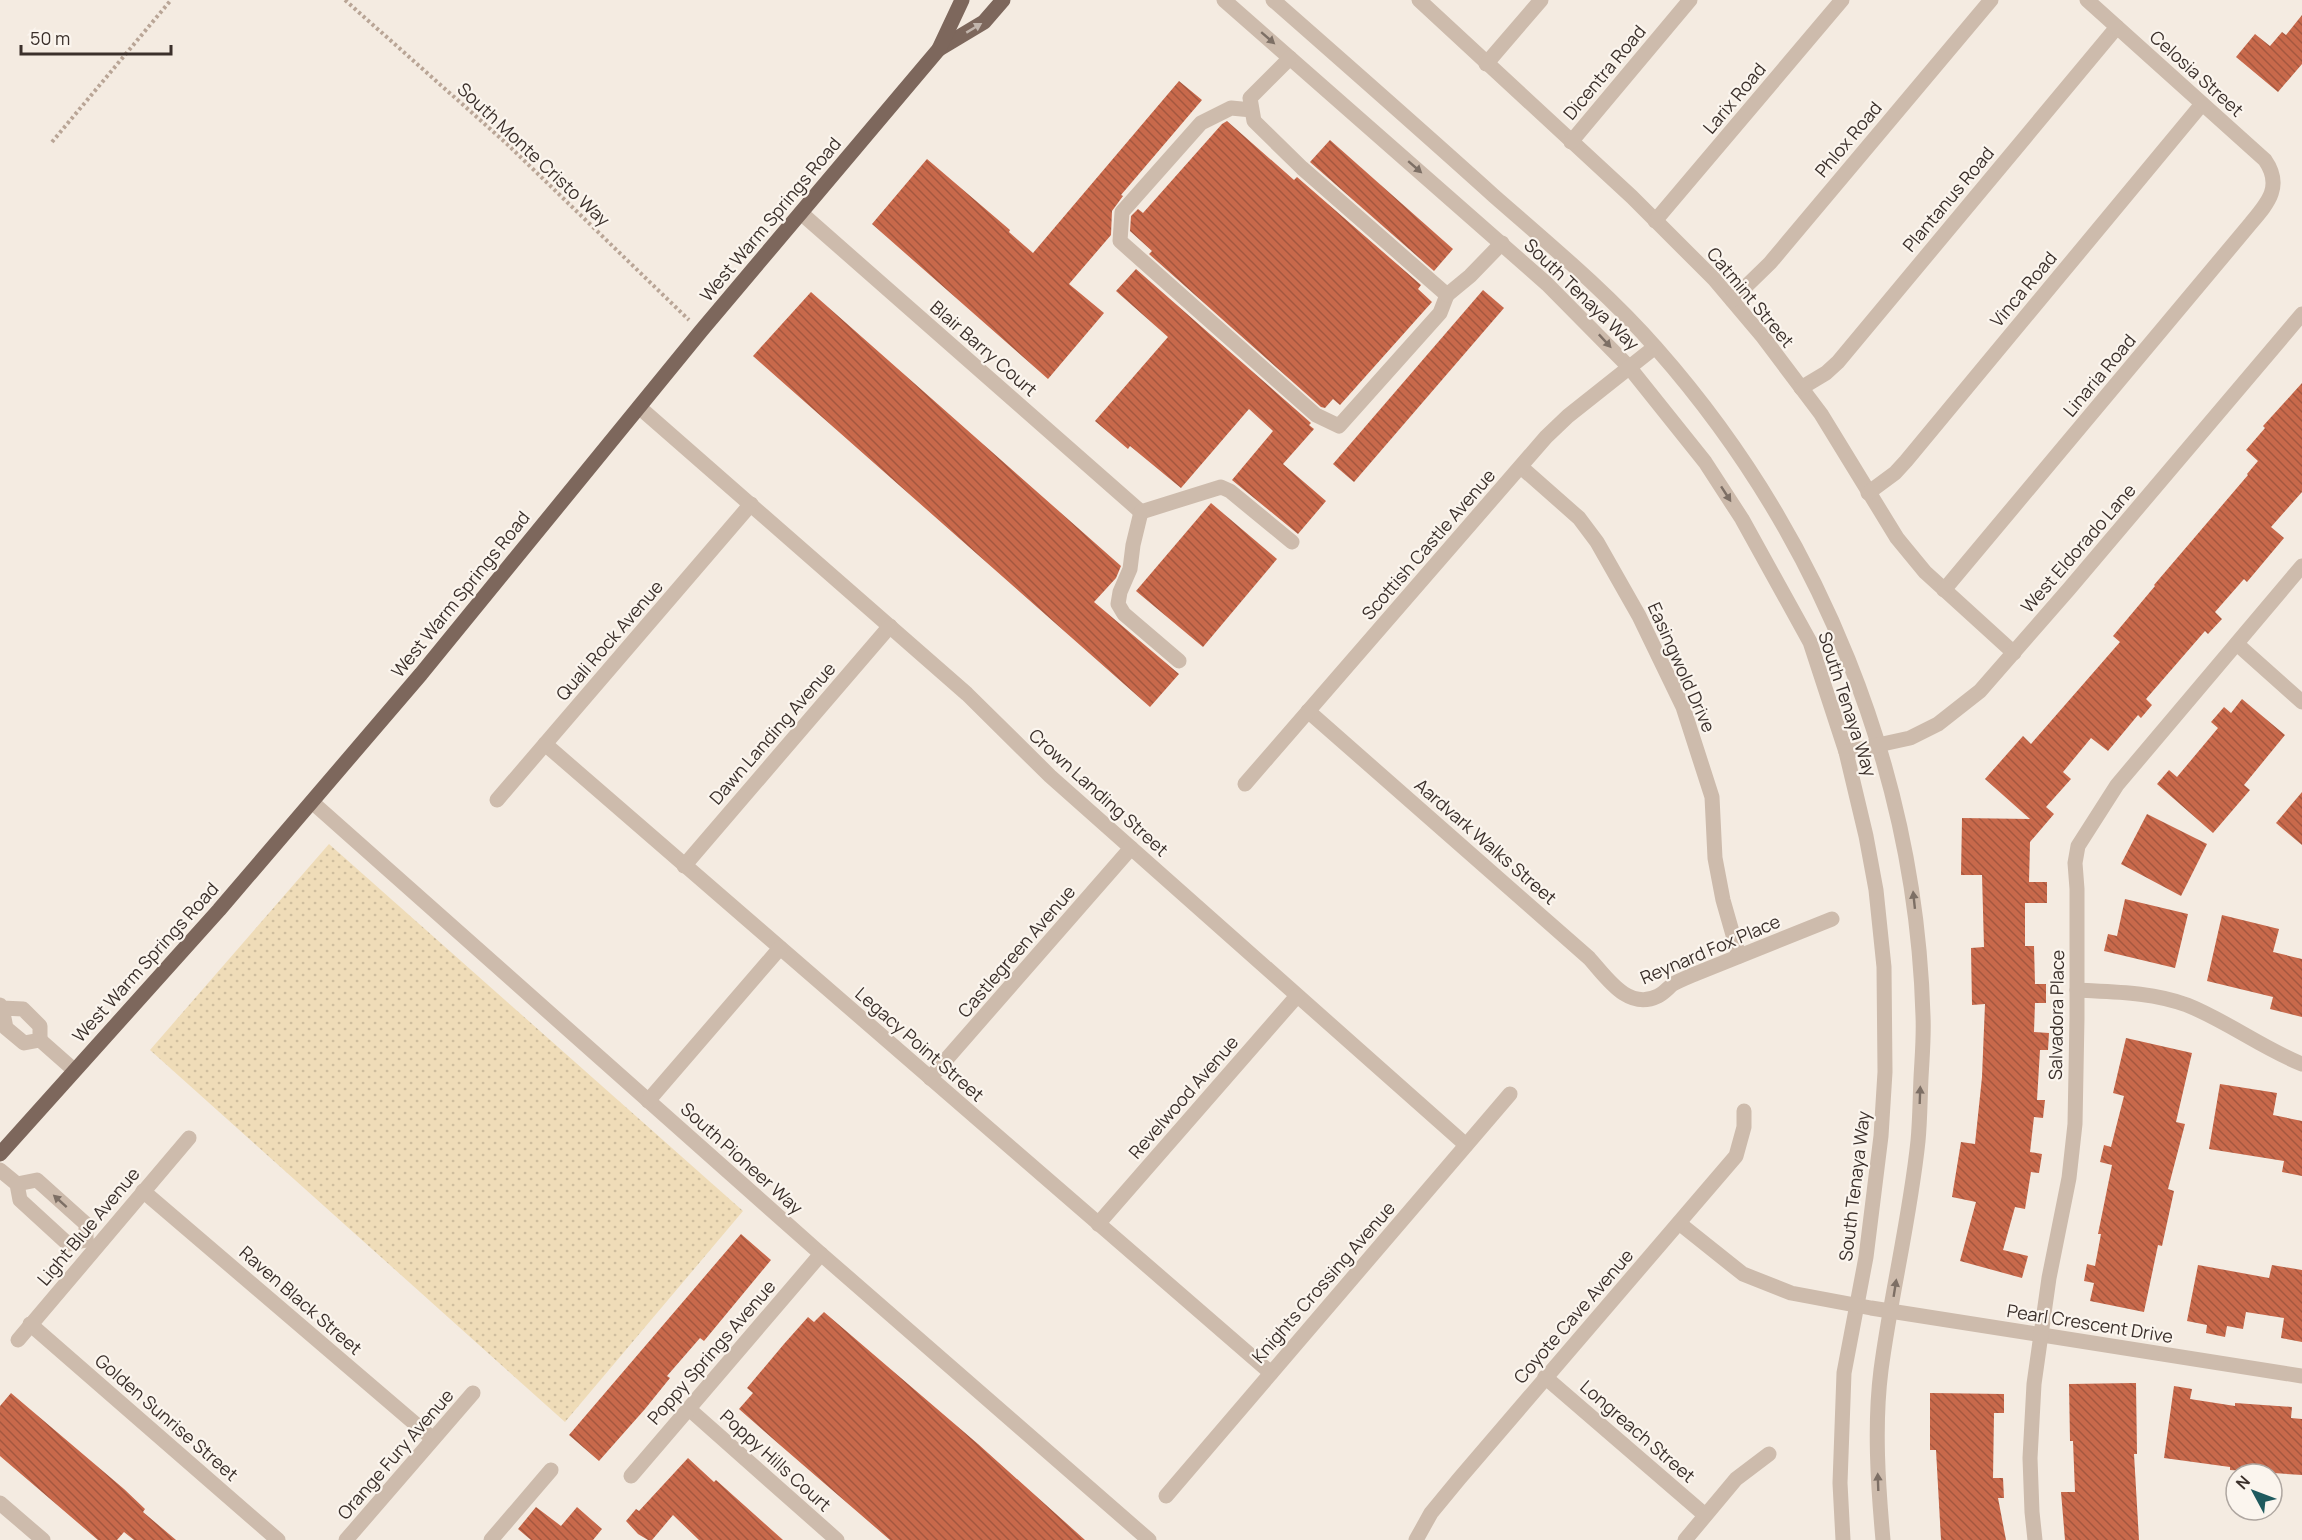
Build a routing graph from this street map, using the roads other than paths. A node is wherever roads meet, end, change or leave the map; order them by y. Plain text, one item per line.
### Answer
1 (962, 0) edge
2 (1003, 0) edge
3 (1224, 0) edge
4 (1274, 0) edge
5 (1419, 0) edge
6 (1541, 0) edge
7 (1690, 0) edge
8 (1842, 0) edge
9 (1991, 0) edge
10 (2087, 0) edge
11 (2116, 27) junction
12 (939, 48) junction
13 (1290, 58) junction
14 (1486, 64) junction
15 (2202, 104) junction
16 (1252, 110) junction
17 (1570, 142) junction
18 (2274, 181) joint
19 (801, 213) junction
20 (1655, 220) junction
21 (1502, 243) junction
22 (1447, 295) junction
23 (1732, 300) junction
24 (2302, 314) edge
25 (1655, 347) junction
26 (1629, 368) junction
27 (1801, 388) junction
28 (639, 407) junction
29 (1521, 467) junction
30 (1868, 493) junction
31 (751, 504) junction
32 (1141, 512) junction
33 (1292, 542) dead end
34 (2302, 566) edge
35 (1944, 590) junction
36 (890, 626) junction
37 (2237, 644) junction
38 (2014, 653) junction
39 (1179, 661) dead end
40 (2302, 702) edge
41 (1308, 711) junction
42 (545, 744) junction
43 (1879, 746) junction
44 (1846, 752) junction
45 (1245, 784) dead end
46 (497, 800) dead end
47 (312, 802) junction
48 (1131, 848) junction
49 (684, 866) junction
50 (1832, 919) dead end
51 (780, 948) junction
52 (1739, 956) junction
53 (2077, 990) junction
54 (1297, 996) junction
55 (1636, 1000) joint
56 (1, 1006) edge
57 (40, 1040) junction
58 (2302, 1064) edge
59 (74, 1070) junction
60 (930, 1078) junction
61 (1510, 1094) dead end
62 (648, 1101) junction
63 (1744, 1111) dead end
64 (189, 1138) dead end
65 (1466, 1145) junction
66 (0, 1154) edge
67 (0, 1170) edge
68 (17, 1184) junction
69 (143, 1191) junction
70 (1679, 1223) junction
71 (1098, 1224) junction
72 (90, 1244) junction
73 (821, 1254) junction
74 (1864, 1306) junction
75 (1891, 1311) junction
76 (30, 1324) junction
77 (2040, 1334) junction
78 (18, 1340) dead end
79 (1271, 1373) junction
80 (2302, 1376) edge
81 (1545, 1377) junction
82 (473, 1393) dead end
83 (689, 1409) junction
84 (433, 1440) junction
85 (1769, 1454) dead end
86 (551, 1470) dead end
87 (632, 1476) dead end
88 (1166, 1496) dead end
89 (0, 1503) edge
90 (1705, 1515) junction
91 (43, 1540) edge
92 (278, 1540) edge
93 (345, 1540) edge
94 (491, 1540) edge
95 (837, 1540) edge
96 (1149, 1540) edge
97 (1416, 1540) edge
98 (1685, 1540) edge
99 (1843, 1540) edge
100 (1883, 1540) edge
101 (2035, 1540) edge

1 - 12 main road, West Warm Springs Road
12 -> 2 main road, West Warm Springs Road
3 -> 13 street, South Tenaya Way
4 - 25 street, South Tenaya Way
5 - 14 street, Catmint Street
6 - 14 street
7 - 17 street, Dicentra Road
8 - 20 street, Larix Road
9 - 23 street, Phlox Road
10 - 11 street, Celosia Street
11 - 15 street, Celosia Street
11 - 27 street, Plantanus Road
12 - 19 main road, West Warm Springs Road
13 - 16 street
13 -> 21 street, South Tenaya Way
14 - 17 street, Catmint Street
15 - 18 street, Celosia Street
15 - 30 street, Vinca Road
16 - 22 street
16 - 22 street
17 - 20 street, Catmint Street
18 - 35 street, Linaria Road
19 - 28 main road, West Warm Springs Road
19 - 32 street, Blair Barry Court
20 - 23 street, Catmint Street
21 - 22 street
21 -> 26 street, South Tenaya Way
23 - 27 street, Catmint Street
24 - 38 street, West Eldorado Lane
25 - 26 street, Scottish Castle Avenue
25 - 43 street, South Tenaya Way
26 - 29 street, Scottish Castle Avenue
26 -> 44 street, South Tenaya Way
27 - 30 street, Catmint Street
28 - 31 street, Crown Landing Street
28 - 47 main road, West Warm Springs Road
29 - 41 street, Scottish Castle Avenue
29 - 52 street, Easingwold Drive
30 - 35 street, Catmint Street
31 - 36 street, Crown Landing Street
31 - 42 street, Quali Rock Avenue
32 - 33 street
32 - 39 street
34 - 37 street, Salvadora Place
35 - 38 street, Catmint Street
36 - 48 street, Crown Landing Street
36 - 49 street, Dawn Landing Avenue
37 - 40 street
37 - 53 street, Salvadora Place
38 - 43 street, West Eldorado Lane
41 - 45 street, Scottish Castle Avenue
41 - 55 street, Aardvark Walks Street
42 - 46 street, Quali Rock Avenue
42 - 49 street, Legacy Point Street
43 - 44 street, West Eldorado Lane
75 -> 43 street, South Tenaya Way
44 - 74 street, South Tenaya Way
47 - 59 main road, West Warm Springs Road
47 - 62 street, South Pioneer Way
48 - 54 street, Crown Landing Street
48 - 60 street, Castlegreen Avenue
49 - 51 street, Legacy Point Street
50 - 52 street, Reynard Fox Place
51 - 60 street, Legacy Point Street
51 - 62 street
52 - 55 street, Reynard Fox Place
53 - 58 street
53 - 77 street, Salvadora Place
54 - 65 street, Crown Landing Street
54 - 71 street, Revelwood Avenue
56 - 57 street
56 - 57 street
57 - 59 street
59 - 66 main road, West Warm Springs Road
60 - 71 street, Legacy Point Street
61 - 65 street, Knights Crossing Avenue
62 - 73 street, South Pioneer Way
63 - 70 street, Coyote Cave Avenue
64 - 69 street, Light Blue Avenue
65 - 79 street, Knights Crossing Avenue
67 - 68 street
68 - 72 street
72 -> 68 street
69 - 72 street, Light Blue Avenue
69 - 84 street, Raven Black Street
70 - 74 street, Pearl Crescent Drive
70 - 81 street, Coyote Cave Avenue
71 - 79 street, Legacy Point Street
72 - 76 street, Light Blue Avenue
73 - 83 street, Poppy Springs Avenue
73 - 96 street, South Pioneer Way
74 - 75 street, Pearl Crescent Drive
74 - 99 street, South Tenaya Way
75 - 77 street, Pearl Crescent Drive
100 -> 75 street, South Tenaya Way
76 - 78 street, Light Blue Avenue
76 - 92 street, Golden Sunrise Street
77 - 80 street, Pearl Crescent Drive
77 - 101 street, Salvadora Place
79 - 88 street, Knights Crossing Avenue
81 - 90 street, Longreach Street
81 - 97 street, Coyote Cave Avenue
82 - 84 street, Orange Fury Avenue
83 - 87 street, Poppy Springs Avenue
83 - 95 street, Poppy Hills Court
84 - 93 street, Orange Fury Avenue
85 - 90 street
86 - 94 street
89 - 91 street
90 - 98 street

